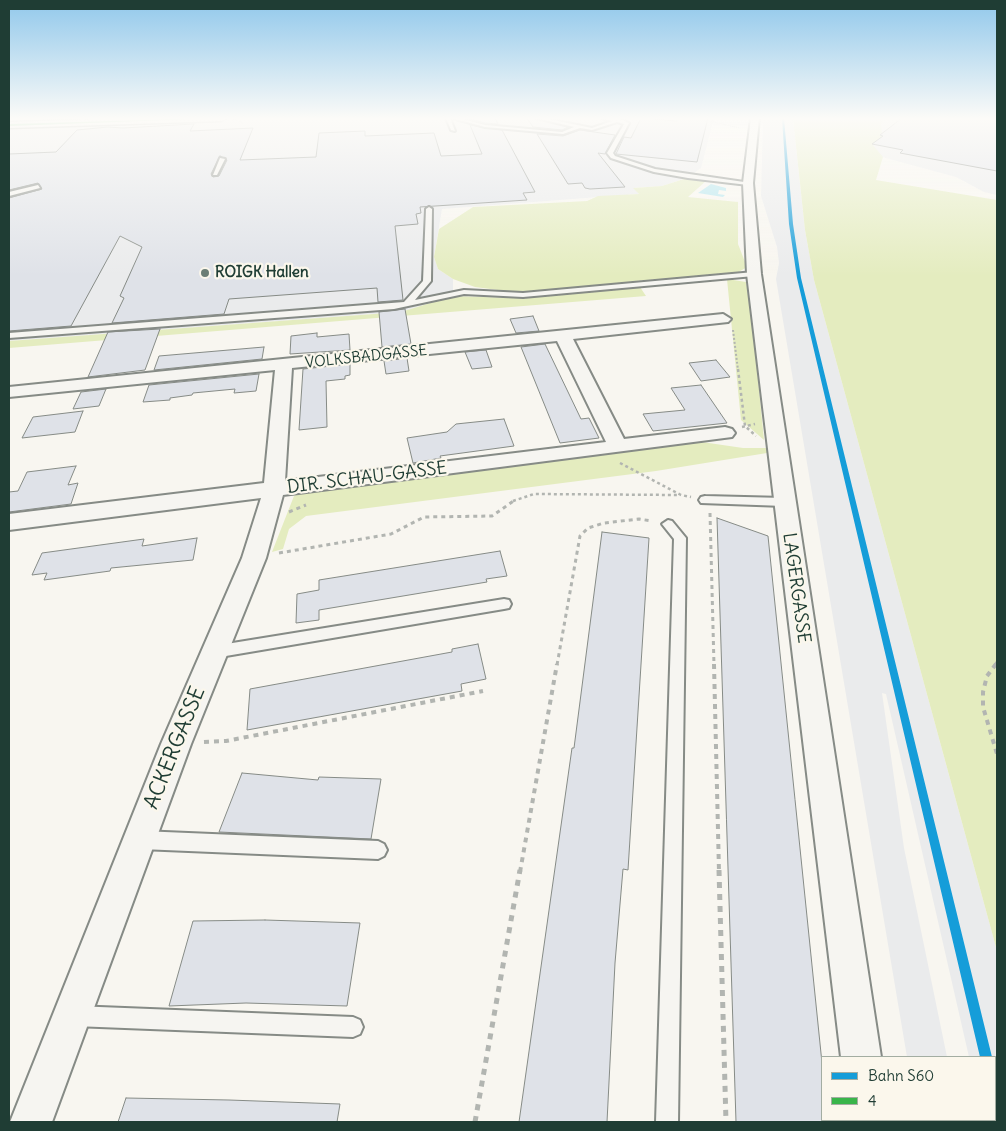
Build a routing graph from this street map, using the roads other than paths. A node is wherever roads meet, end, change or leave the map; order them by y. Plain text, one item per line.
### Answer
1 (217, 171) edge
2 (663, 171) edge
3 (749, 171) edge
4 (215, 174) dead end
5 (748, 183) junction
6 (38, 187) dead end
7 (9, 194) edge
8 (429, 209) dead end
9 (754, 274) junction
10 (408, 304) junction
11 (728, 322) road end
12 (9, 336) edge
13 (563, 336) junction
14 (284, 365) junction
15 (9, 392) edge
16 (725, 433) road end
17 (618, 446) junction
18 (274, 490) junction
19 (705, 500) road end
20 (784, 502) junction
21 (9, 522) edge
22 (668, 524) road end
23 (504, 604) dead end
24 (214, 652) junction
25 (139, 840) junction
26 (378, 850) dead end
27 (72, 1016) junction
28 (353, 1027) dead end
29 (861, 1056) edge
30 (31, 1122) edge
31 (667, 1122) edge

1 - 4 lane
2 - 5 lane
3 - 5 street, LAGERGASSE
5 - 9 street, LAGERGASSE
6 - 7 lane
8 - 10 lane
9 - 10 lane
9 - 20 street, LAGERGASSE
10 - 12 lane
11 - 13 street, VOLKSBADGASSE
13 - 14 street, VOLKSBADGASSE
13 - 17 street
14 - 15 street, VOLKSBADGASSE
14 - 18 street, ACKERGASSE
16 - 17 street, DIR. SCHAU-GASSE
17 - 18 street, DIR. SCHAU-GASSE
18 - 21 street, DIR. SCHAU-GASSE
18 - 24 street, ACKERGASSE
19 - 20 lane
20 - 29 street, LAGERGASSE
22 - 31 lane
23 - 24 lane
24 - 25 street, ACKERGASSE
25 - 26 lane
25 - 27 street, ACKERGASSE
27 - 28 lane
27 - 30 street, ACKERGASSE

